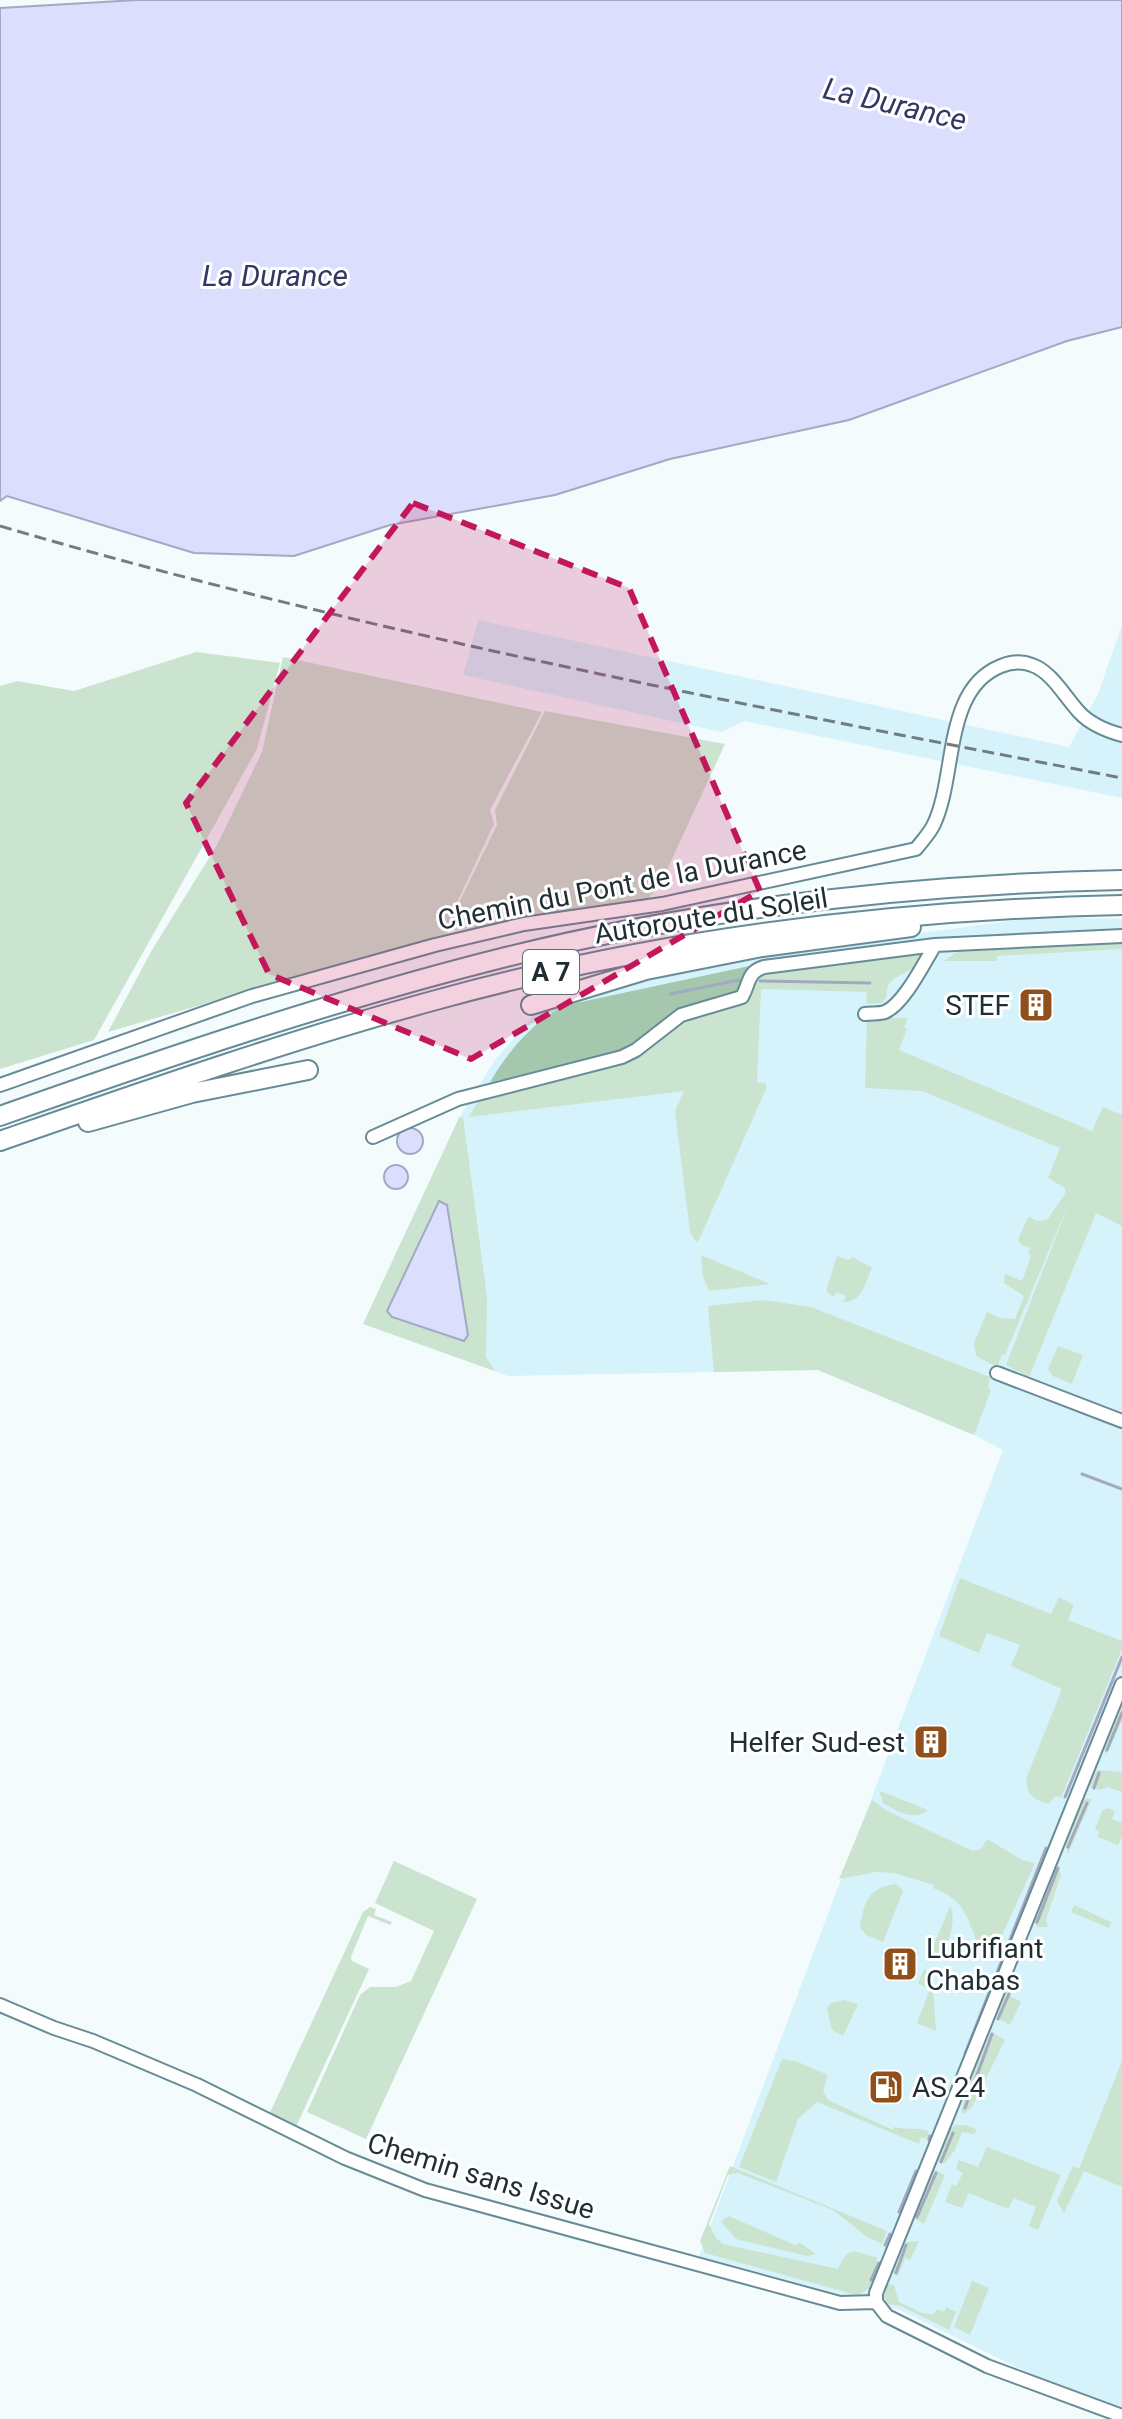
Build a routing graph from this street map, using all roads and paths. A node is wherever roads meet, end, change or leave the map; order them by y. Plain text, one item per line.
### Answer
1 (1122, 735) edge
2 (1122, 880) edge
3 (1122, 905) edge
4 (1011, 907) junction
5 (1122, 936) edge
6 (935, 945) junction
7 (531, 1005) dead end
8 (865, 1014) dead end
9 (308, 1070) dead end
10 (0, 1085) edge
11 (0, 1116) edge
12 (373, 1137) dead end
13 (0, 1143) edge
14 (997, 1373) dead end
15 (1122, 1421) edge
16 (1122, 1684) edge
17 (0, 2005) edge
18 (876, 2302) junction
19 (1122, 2416) edge

1 - 10 street, Chemin du Pont de la Durance
2 - 11 highway, Autoroute du Soleil / A 7
3 - 4 highway, Autoroute du Soleil / A 7
4 - 7 highway
4 - 13 highway, Autoroute du Soleil / A 7
5 - 6 street
6 - 8 street
6 - 12 street
9 - 13 highway
14 - 15 street
16 - 18 street
17 - 18 street, Chemin sans Issue
18 - 19 street

